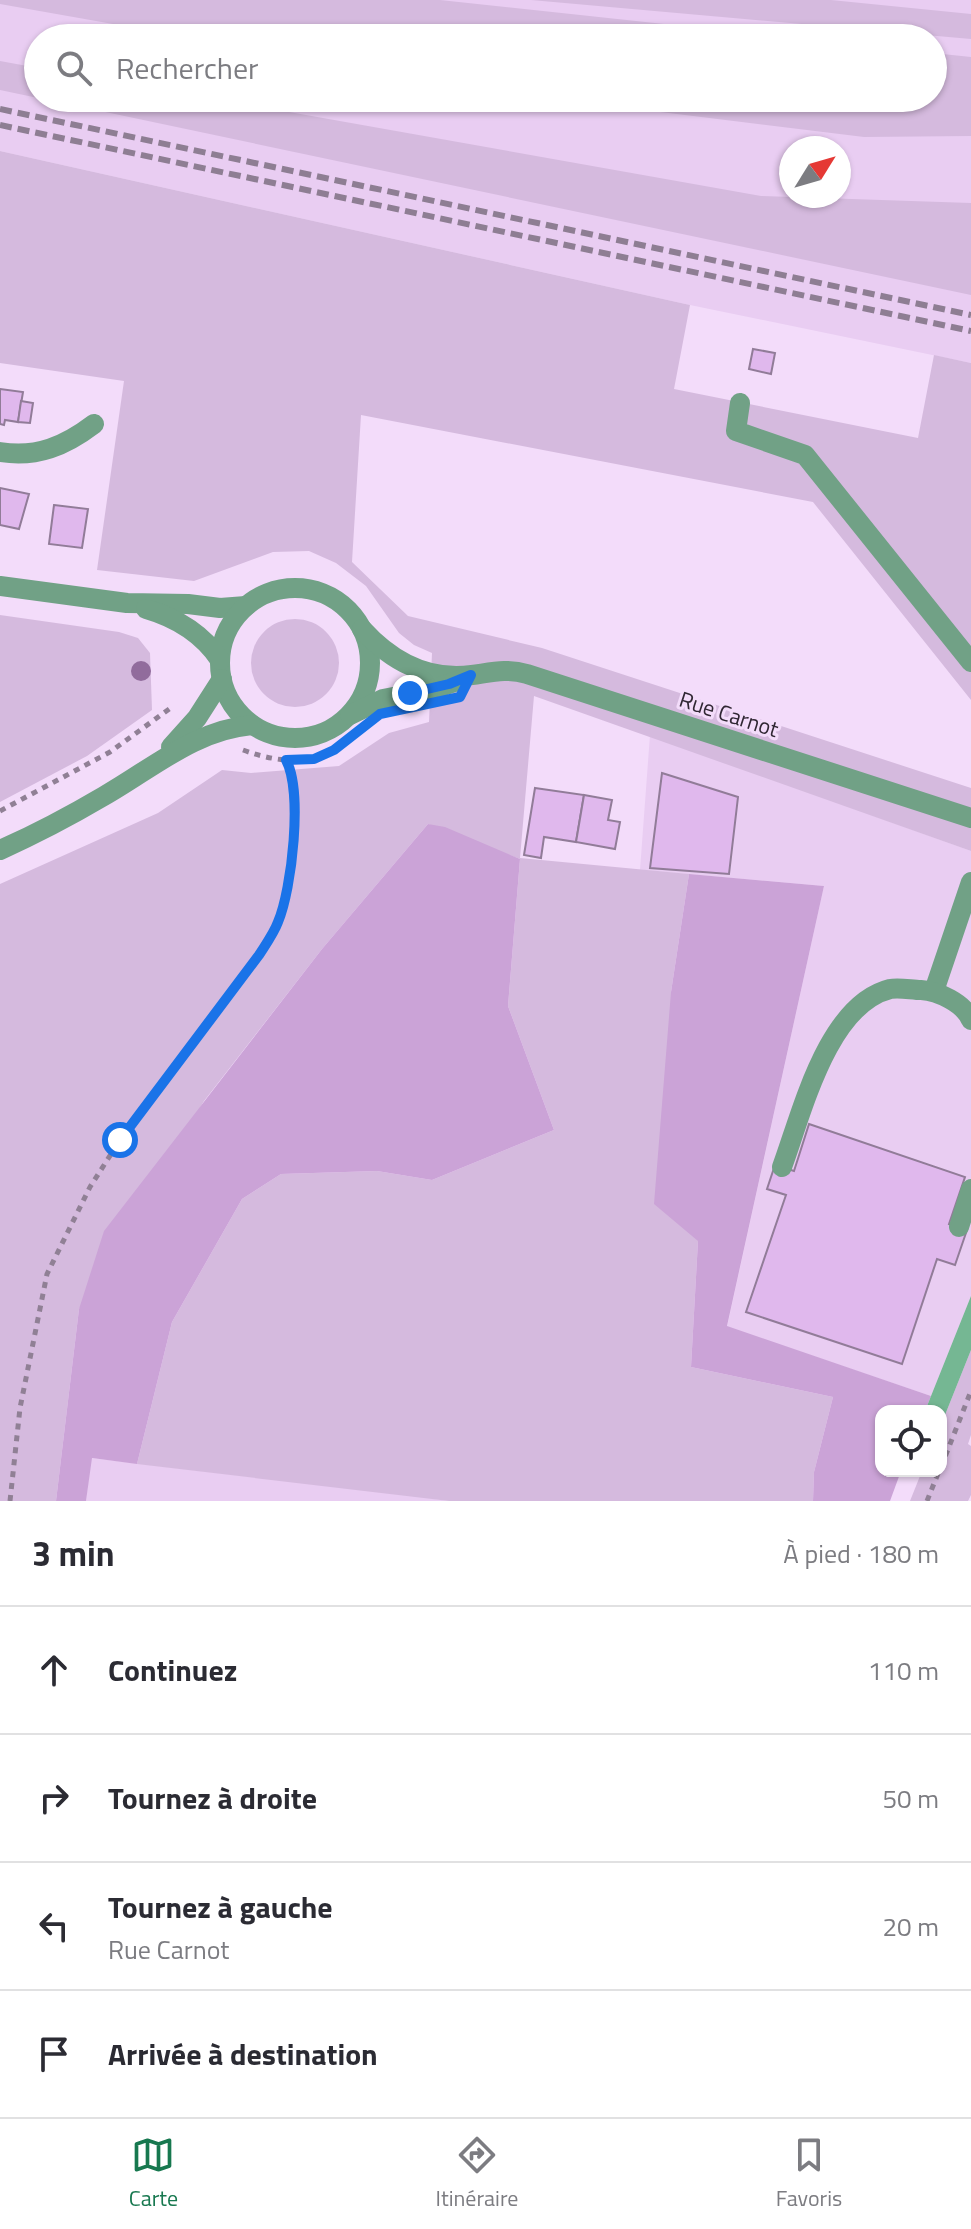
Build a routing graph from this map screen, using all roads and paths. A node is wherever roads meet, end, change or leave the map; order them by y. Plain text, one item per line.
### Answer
1 (740, 403) dead end
2 (94, 424) dead end
3 (0, 452) edge
4 (0, 586) edge
5 (127, 603) junction
6 (246, 606) junction
7 (362, 629) junction
8 (971, 662) edge
9 (221, 669) junction
10 (471, 675) junction
11 (353, 724) junction
12 (252, 725) junction
13 (187, 730) junction
14 (236, 747) dead end
15 (286, 760) junction
16 (154, 764) junction
17 (0, 811) edge
18 (971, 818) edge
19 (0, 850) edge
20 (971, 882) edge
21 (934, 991) junction
22 (971, 1020) edge
23 (782, 1167) dead end
24 (971, 1189) edge
25 (959, 1227) dead end
26 (971, 1391) edge
27 (947, 1451) edge
28 (937, 1477) edge
29 (10, 1501) edge
30 (927, 1501) edge

1 - 8 street
2 - 3 street
4 - 5 street
5 - 6 street
5 - 9 street
6 - 7 street
6 - 9 street
7 - 10 street, Rue Carnot
7 - 11 street
9 - 12 street
9 - 13 street
10 - 11 street, Rue Carnot
10 - 18 street, Rue Carnot
11 - 12 street
11 - 15 path
12 - 16 street
13 - 16 street
13 - 17 path
14 - 15 path
15 - 29 path
16 - 19 street
20 - 21 street
21 - 22 street
21 - 23 street
24 - 25 street
26 - 27 path
28 - 30 path

